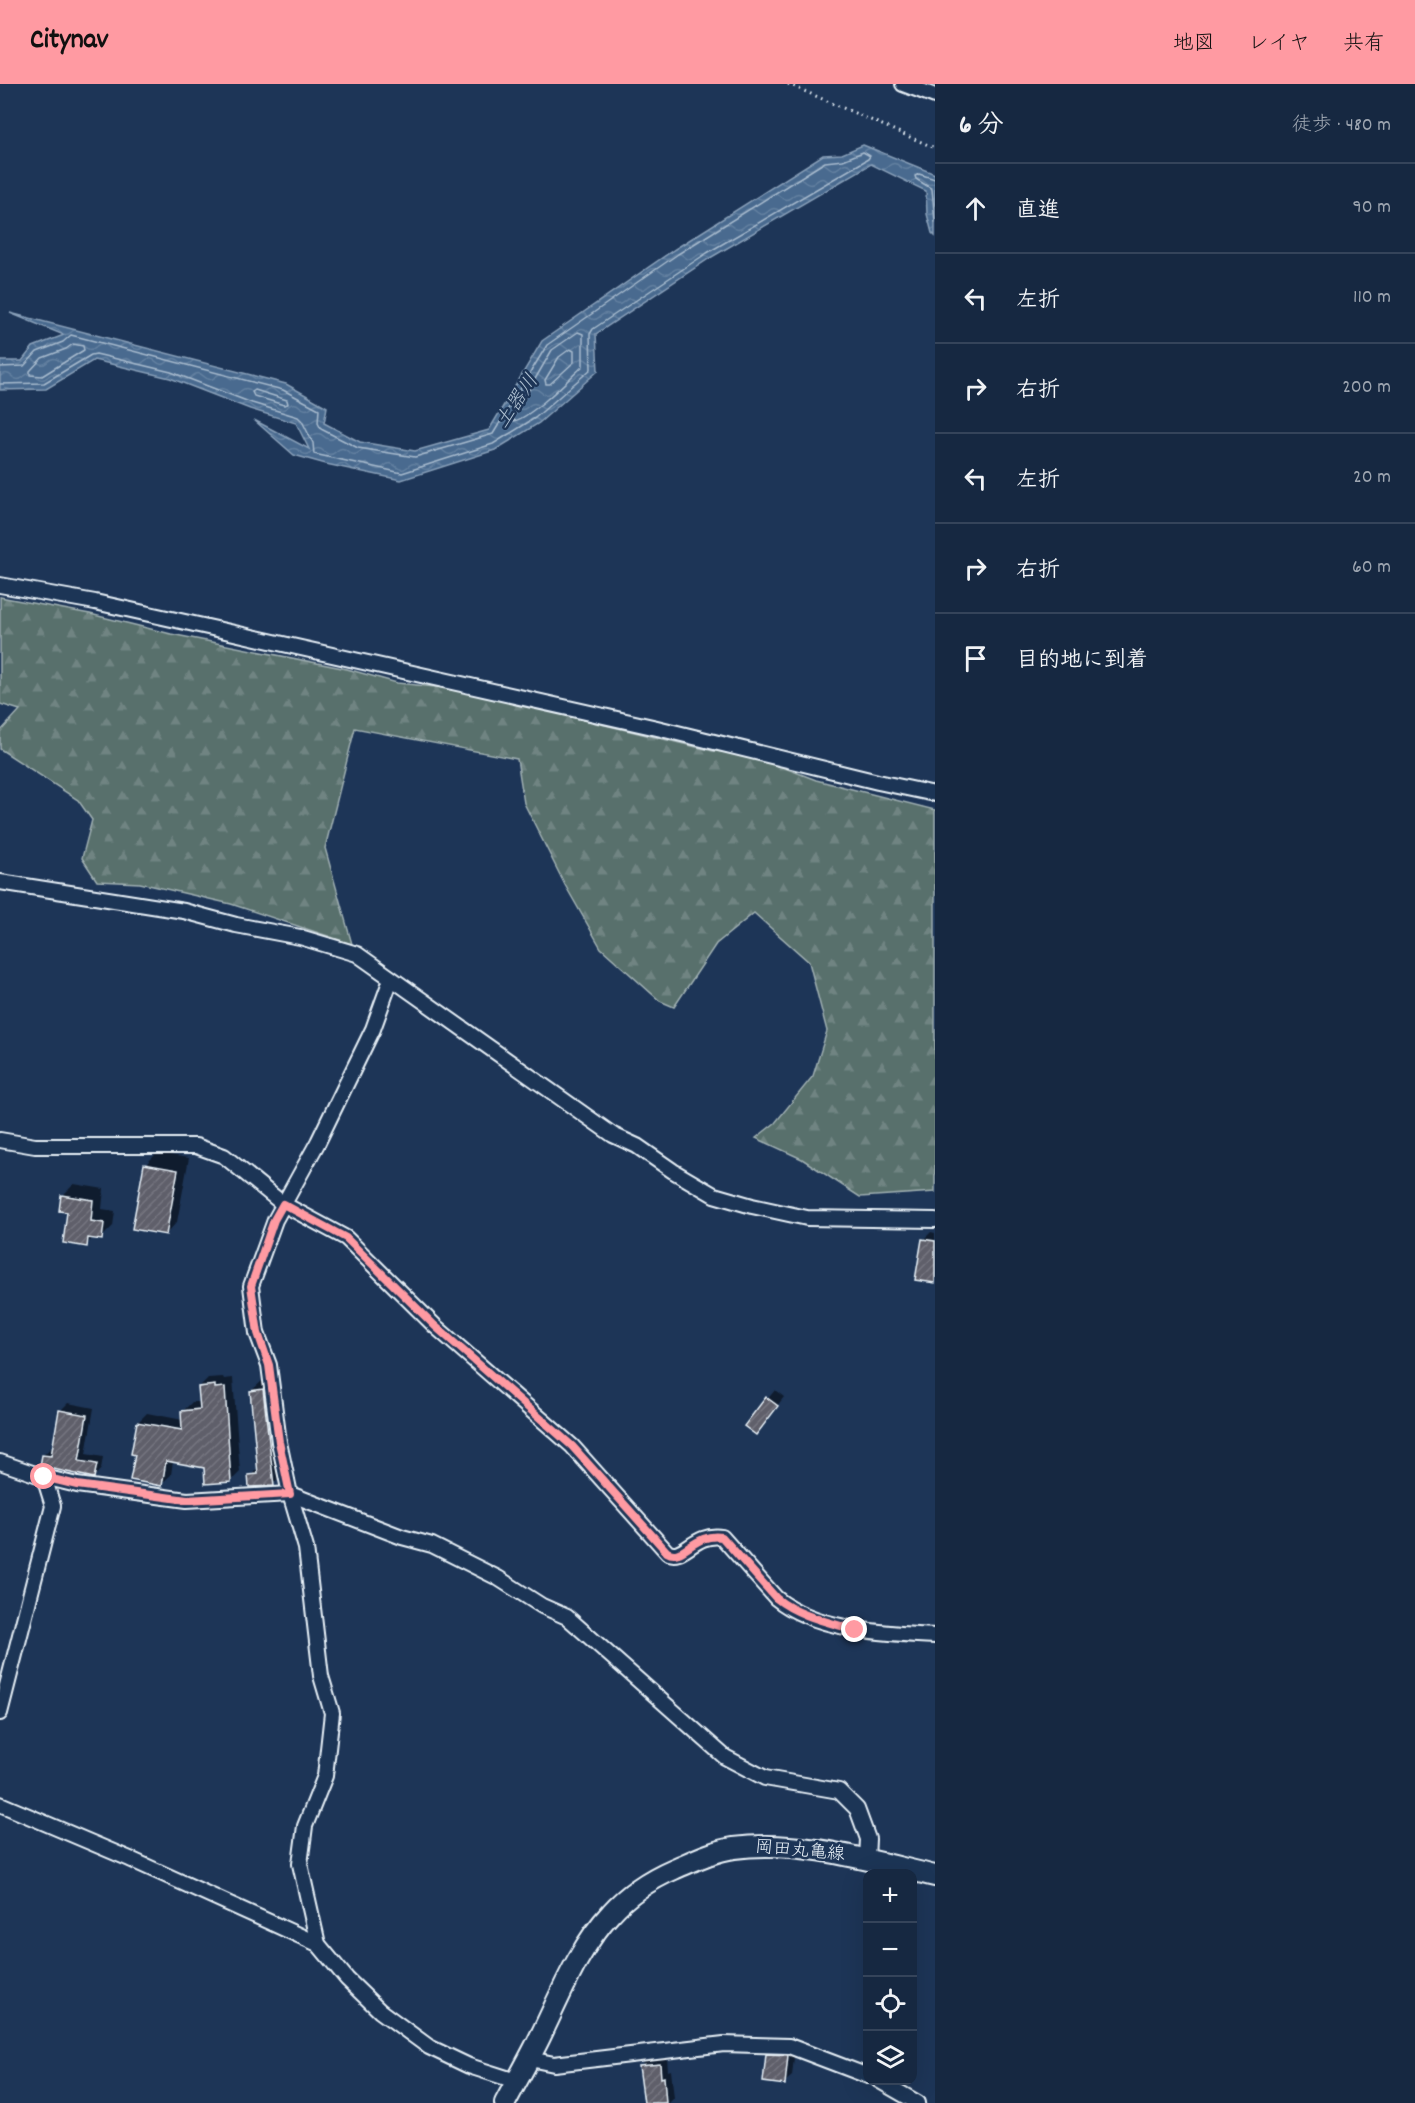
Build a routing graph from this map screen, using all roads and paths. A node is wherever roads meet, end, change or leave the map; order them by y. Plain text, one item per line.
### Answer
1 (788, 84) edge
2 (903, 84) edge
3 (935, 96) edge
4 (935, 148) edge
5 (0, 585) edge
6 (935, 794) edge
7 (0, 882) edge
8 (391, 979) junction
9 (0, 1140) edge
10 (283, 1204) junction
11 (935, 1220) edge
12 (0, 1462) edge
13 (44, 1477) junction
14 (290, 1494) junction
15 (935, 1636) edge
16 (0, 1713) edge
17 (0, 1804) edge
18 (867, 1859) junction
19 (935, 1876) edge
20 (318, 1944) junction
21 (530, 2059) junction
22 (863, 2074) edge
23 (516, 2081) junction
24 (887, 2085) edge
25 (505, 2103) edge
26 (918, 2103) edge

1 - 4 path
2 - 3 street
5 - 6 street
7 - 8 street
8 - 10 street
8 - 11 street
9 - 10 street
10 - 14 street
10 - 15 street
12 - 13 street
13 - 14 street
13 - 16 street
14 - 18 street
14 - 20 street
17 - 20 street
18 - 19 main road, 岡田丸亀線
18 - 21 main road, 岡田丸亀線
20 - 23 street
21 - 22 street
21 - 23 main road, 岡田丸亀線
23 - 25 main road, 岡田丸亀線
24 - 26 street

